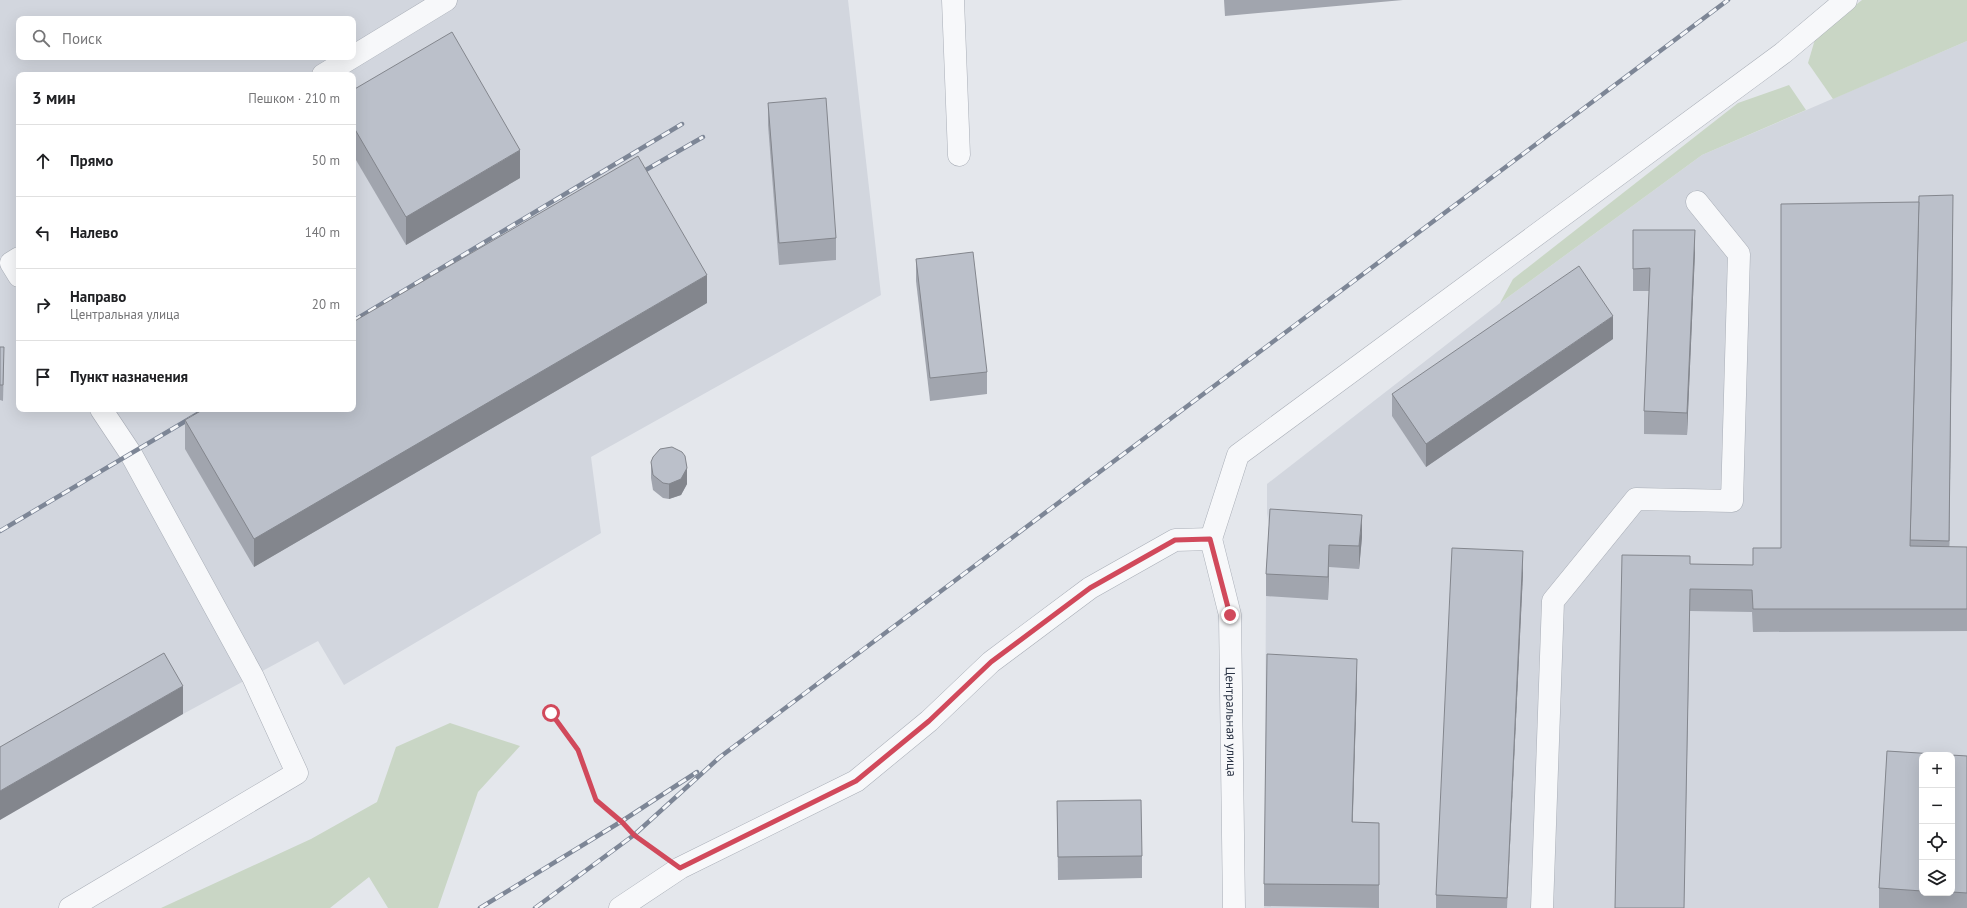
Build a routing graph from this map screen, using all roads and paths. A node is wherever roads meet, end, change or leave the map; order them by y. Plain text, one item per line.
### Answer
1 (446, 0) edge
2 (953, 0) edge
3 (1846, 0) edge
4 (356, 55) edge
5 (348, 60) edge
6 (328, 72) edge
7 (959, 155) dead end
8 (1697, 202) dead end
9 (16, 260) edge
10 (16, 271) edge
11 (103, 412) edge
12 (1210, 539) junction
13 (551, 713) dead end
14 (680, 868) junction
15 (70, 908) edge
16 (620, 908) edge
17 (1234, 908) edge
18 (1542, 908) edge

1 - 4 street
2 - 7 street
3 - 12 street
5 - 6 street
8 - 18 street
9 - 10 street
11 - 15 street
12 - 14 street
12 - 17 street, Центральная улица
13 - 14 path
14 - 16 street

